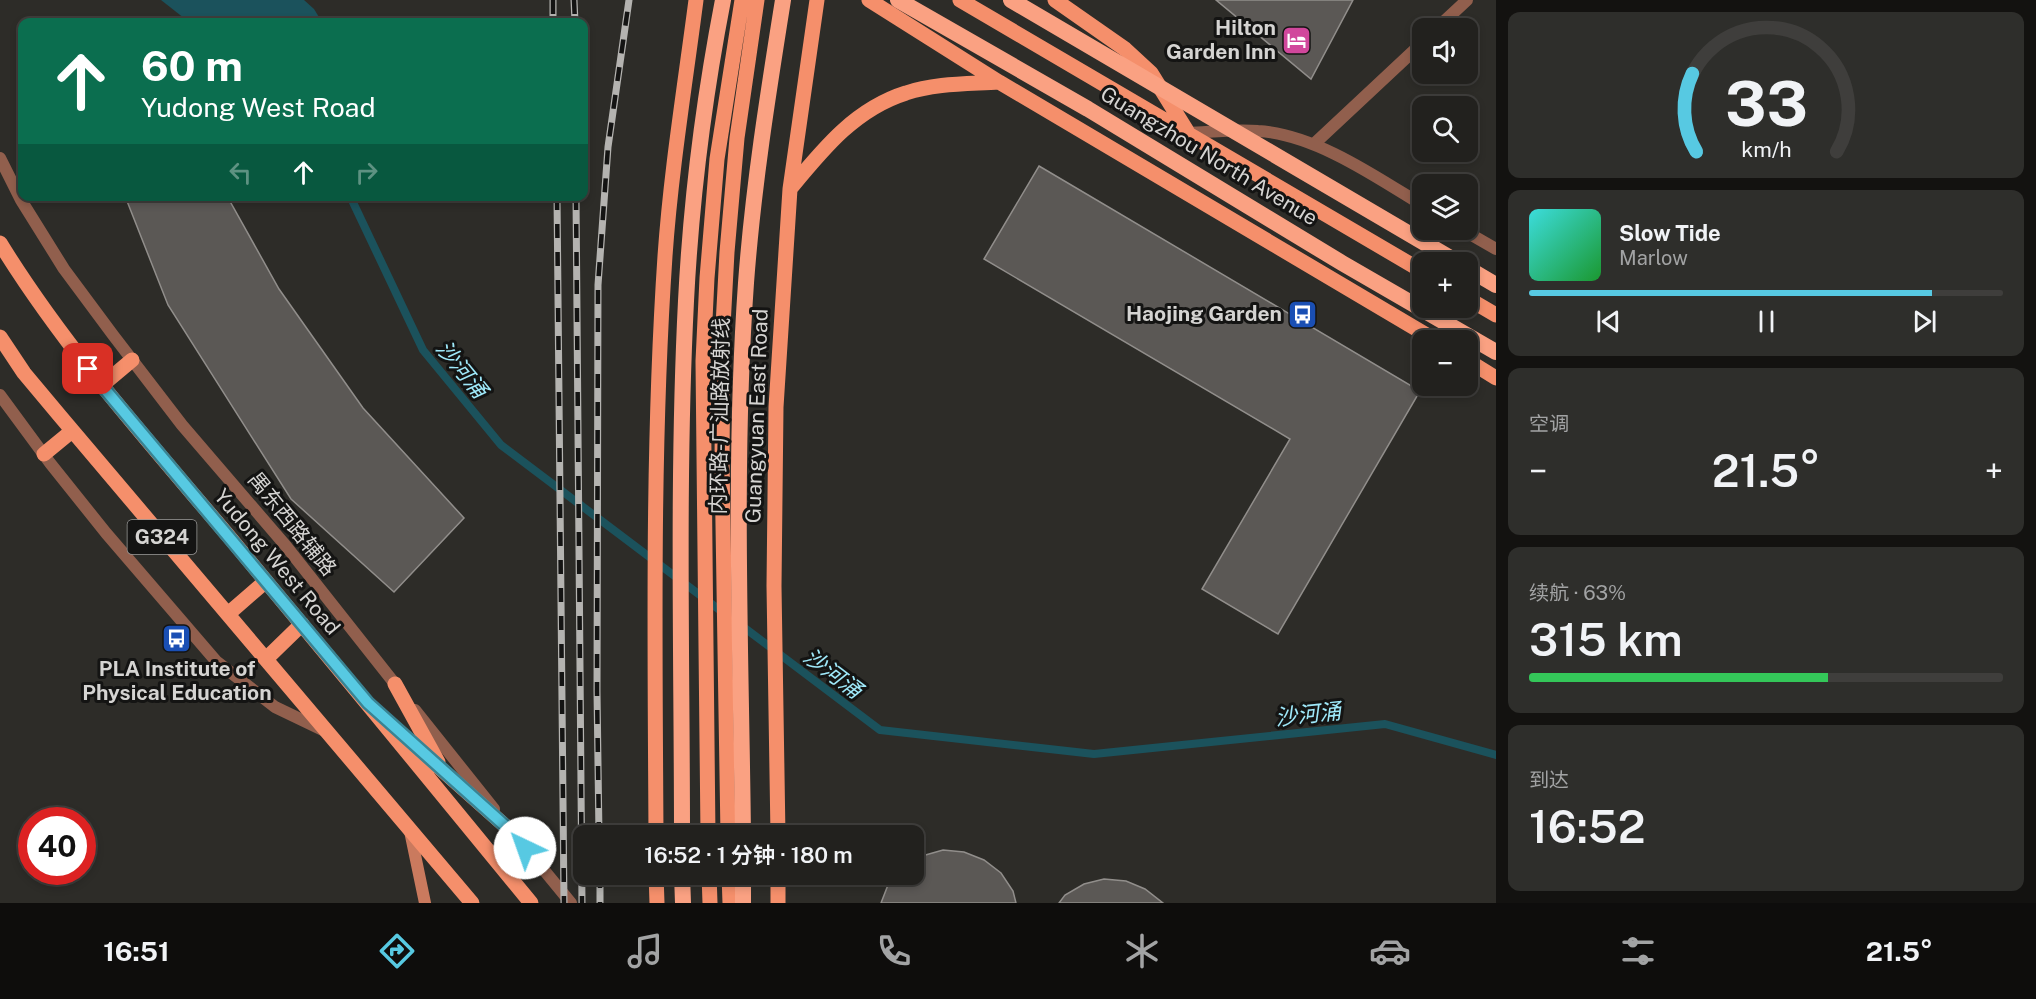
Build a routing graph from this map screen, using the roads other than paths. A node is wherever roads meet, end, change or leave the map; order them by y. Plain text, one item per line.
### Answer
1 (696, 0) edge
2 (723, 0) edge
3 (742, 0) edge
4 (757, 0) edge
5 (783, 0) edge
6 (817, 0) edge
7 (869, 0) edge
8 (898, 0) edge
9 (960, 0) edge
10 (1011, 0) edge
11 (1055, 0) edge
12 (1467, 0) edge
13 (1448, 18) edge
14 (1412, 51) edge
15 (999, 82) junction
16 (1189, 133) junction
17 (1314, 144) junction
18 (0, 158) edge
19 (789, 189) junction
20 (18, 194) edge
21 (1412, 199) edge
22 (22, 201) edge
23 (1478, 239) edge
24 (0, 243) edge
25 (1496, 249) edge
26 (1440, 252) edge
27 (1412, 265) edge
28 (1478, 274) edge
29 (1496, 285) edge
30 (1478, 304) edge
31 (1496, 315) edge
32 (1418, 330) edge
33 (0, 338) edge
34 (1496, 352) edge
35 (132, 360) junction
36 (1478, 367) edge
37 (1496, 378) edge
38 (101, 386) junction
39 (0, 395) edge
40 (72, 431) junction
41 (44, 454) junction
42 (266, 581) junction
43 (228, 614) junction
44 (302, 624) junction
45 (266, 659) junction
46 (396, 684) junction
47 (368, 703) junction
48 (329, 733) junction
49 (444, 771) junction
50 (656, 825) edge
51 (682, 825) edge
52 (708, 825) edge
53 (728, 825) edge
54 (743, 825) edge
55 (778, 825) edge
56 (410, 829) junction
57 (512, 832) junction
58 (488, 851) junction
59 (656, 885) edge
60 (682, 885) edge
61 (709, 885) edge
62 (729, 885) edge
63 (743, 885) edge
64 (778, 885) edge
65 (424, 903) edge
66 (472, 903) edge
67 (531, 903) edge
68 (571, 903) edge
69 (657, 903) edge
70 (682, 903) edge
71 (710, 903) edge
72 (730, 903) edge
73 (743, 903) edge
74 (778, 903) edge

1 - 50 main road
2 - 51 highway, 内环路-广汕路放射线, bridge
3 - 52 main road
4 - 53 main road
5 - 54 highway, 内环路-广汕路放射线, bridge
6 - 19 main road, Guangyuan East Road
7 - 15 main road, Guangzhou North Avenue
8 - 34 highway, Guangzhou North Avenue
9 - 16 main road, Guangzhou North Avenue
10 - 26 highway, Guangzhou North Avenue, bridge
11 - 16 main road
12 - 13 street
14 - 17 street
15 - 19 main road
15 - 32 main road, Guangzhou North Avenue
16 - 17 street
16 - 27 main road, Guangzhou North Avenue
17 - 21 street
18 - 20 street, 禺东西路辅路
19 - 55 main road, Guangyuan East Road
22 - 35 street, 禺东西路辅路
23 - 25 street
24 - 38 main road, Yudong West Road / G324
28 - 29 highway
30 - 31 main road
33 - 40 main road, G324
35 - 38 main road
35 - 46 street, 禺东西路辅路
36 - 37 main road
38 - 42 main road, Yudong West Road / G324
39 - 41 street
40 - 41 main road
40 - 43 main road, G324
41 - 48 street
42 - 43 main road
42 - 44 main road, Yudong West Road / G324
43 - 45 main road, G324
44 - 45 main road
44 - 47 main road, Yudong West Road / G324
45 - 48 main road, G324
46 - 49 main road
46 - 57 street, 禺东西路辅路
47 - 49 main road
47 - 58 main road, Yudong West Road / G324
48 - 56 main road, G324
49 - 57 main road
49 - 58 main road
56 - 65 main road
56 - 66 main road, G324
57 - 68 street, 禺东西路辅路
58 - 67 main road, Yudong West Road / G324
59 - 69 main road
60 - 70 highway
61 - 71 main road
62 - 72 main road
63 - 73 highway
64 - 74 main road

